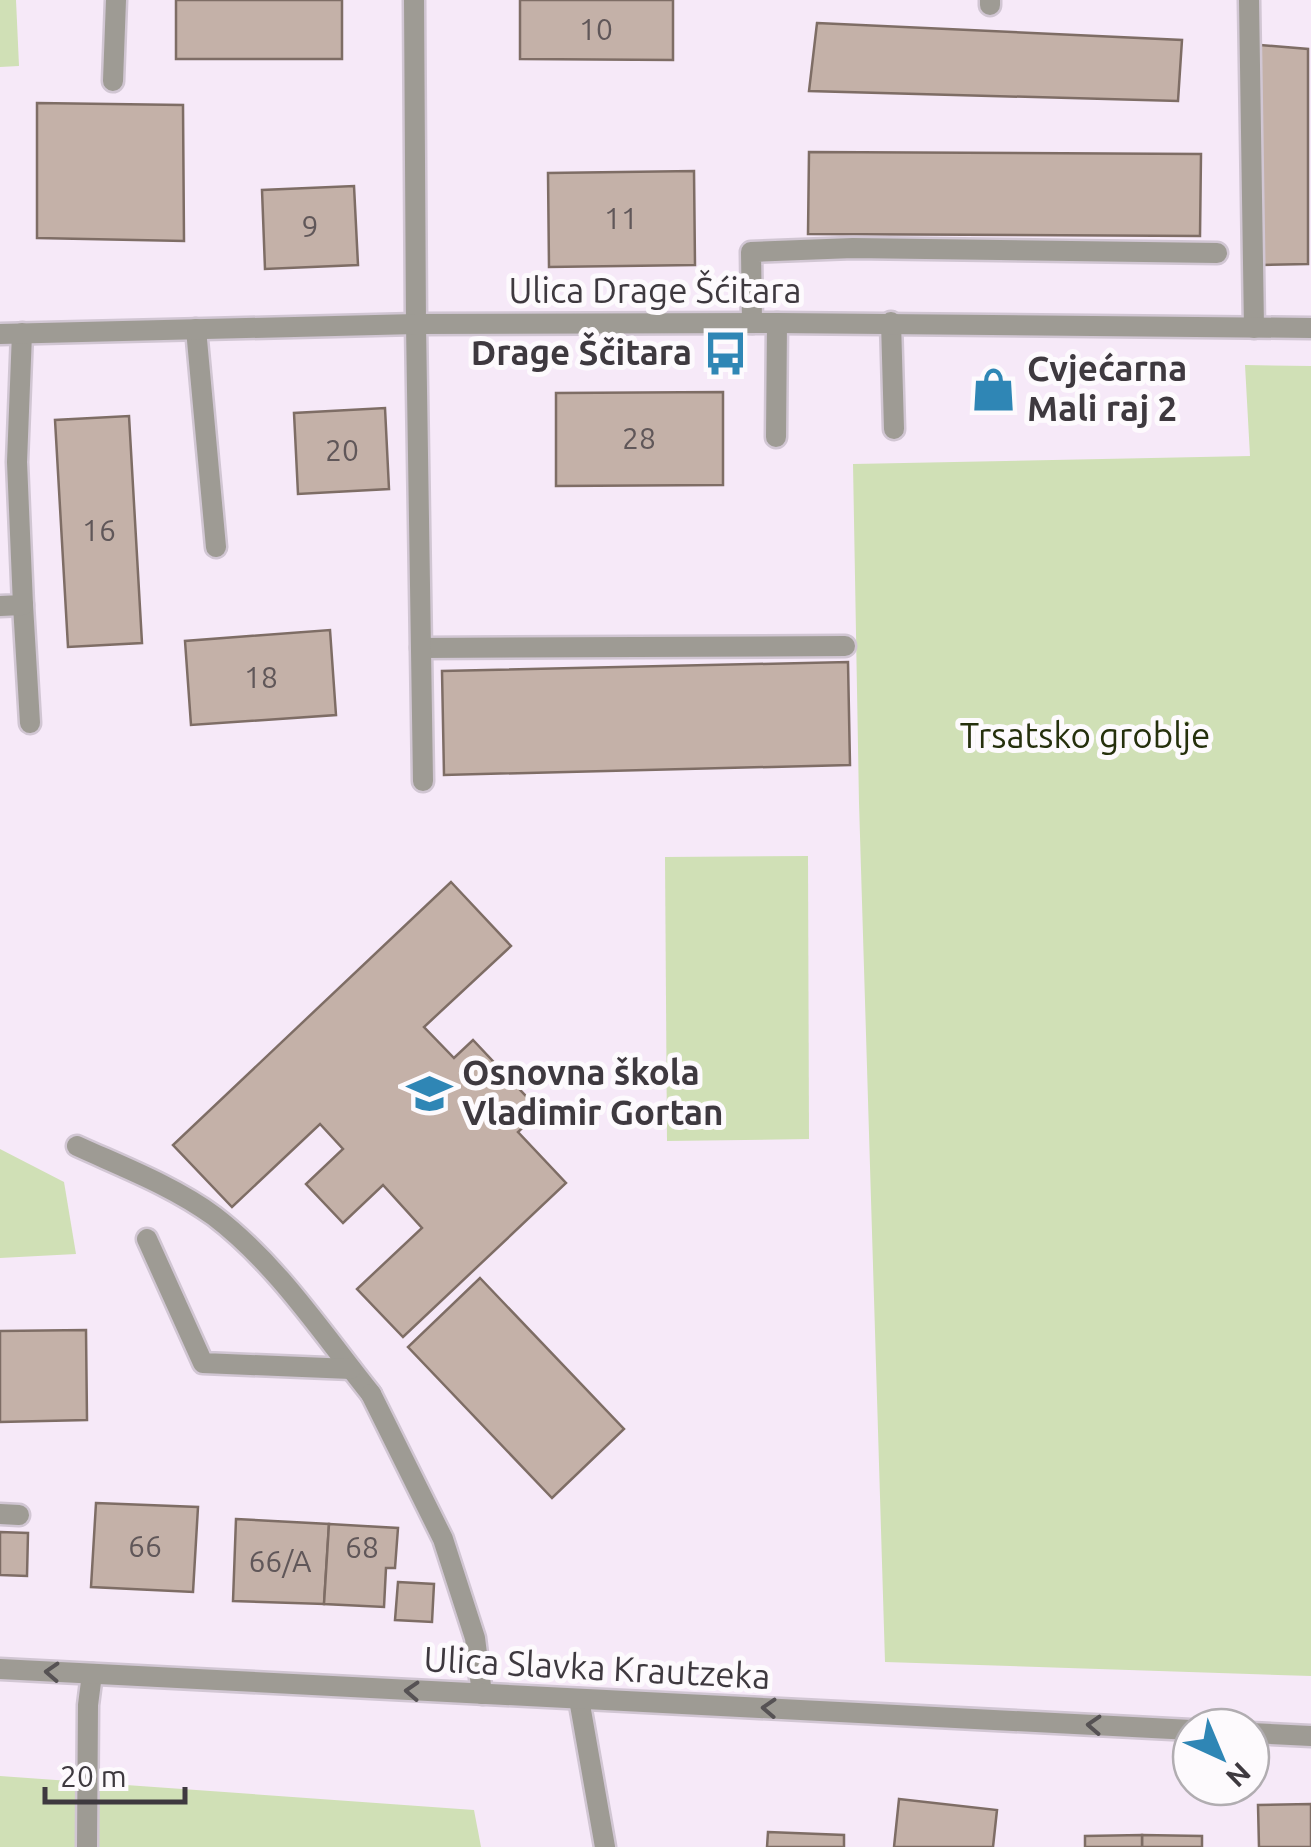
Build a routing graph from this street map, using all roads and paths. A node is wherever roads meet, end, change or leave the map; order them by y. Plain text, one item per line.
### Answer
1 (116, 0) edge
2 (414, 0) edge
3 (1249, 0) edge
4 (114, 81) dead end
5 (1217, 253) dead end
6 (777, 322) junction
7 (892, 322) junction
8 (752, 323) junction
9 (416, 324) junction
10 (1254, 328) junction
11 (1311, 328) edge
12 (196, 330) junction
13 (22, 333) junction
14 (0, 334) edge
15 (894, 429) dead end
16 (776, 437) dead end
17 (9, 462) edge
18 (216, 546) dead end
19 (23, 605) junction
20 (0, 606) edge
21 (845, 646) dead end
22 (421, 648) junction
23 (30, 723) dead end
24 (423, 782) dead end
25 (77, 1146) dead end
26 (147, 1239) dead end
27 (351, 1369) junction
28 (0, 1669) edge
29 (92, 1674) junction
30 (482, 1694) junction
31 (579, 1699) junction
32 (1171, 1729) edge
33 (1271, 1734) edge
34 (1311, 1736) edge
35 (86, 1847) edge
36 (605, 1847) edge

1 - 4 street
2 - 9 street
3 - 10 street
5 - 8 street
6 - 7 street, Ulica Drage Šćitara
6 - 8 street, Ulica Drage Šćitara
6 - 16 street
7 - 10 street, Ulica Drage Šćitara
7 - 15 street
8 - 9 street, Ulica Drage Šćitara
9 - 12 street, Ulica Drage Šćitara
9 - 22 street
10 - 11 street, Ulica Drage Šćitara
12 - 13 street, Ulica Drage Šćitara
12 - 18 street
13 - 14 street, Ulica Drage Šćitara
13 - 17 street
17 - 19 street
19 - 20 street
19 - 23 street
21 - 22 street
22 - 24 street
25 - 27 street
26 - 27 street
27 - 30 street
29 -> 28 street, Ulica Slavka Krautzeka
30 -> 29 street, Ulica Slavka Krautzeka
29 - 35 street
30 - 31 street, Ulica Slavka Krautzeka
32 -> 31 street, Ulica Slavka Krautzeka
31 - 36 street
33 - 34 street

